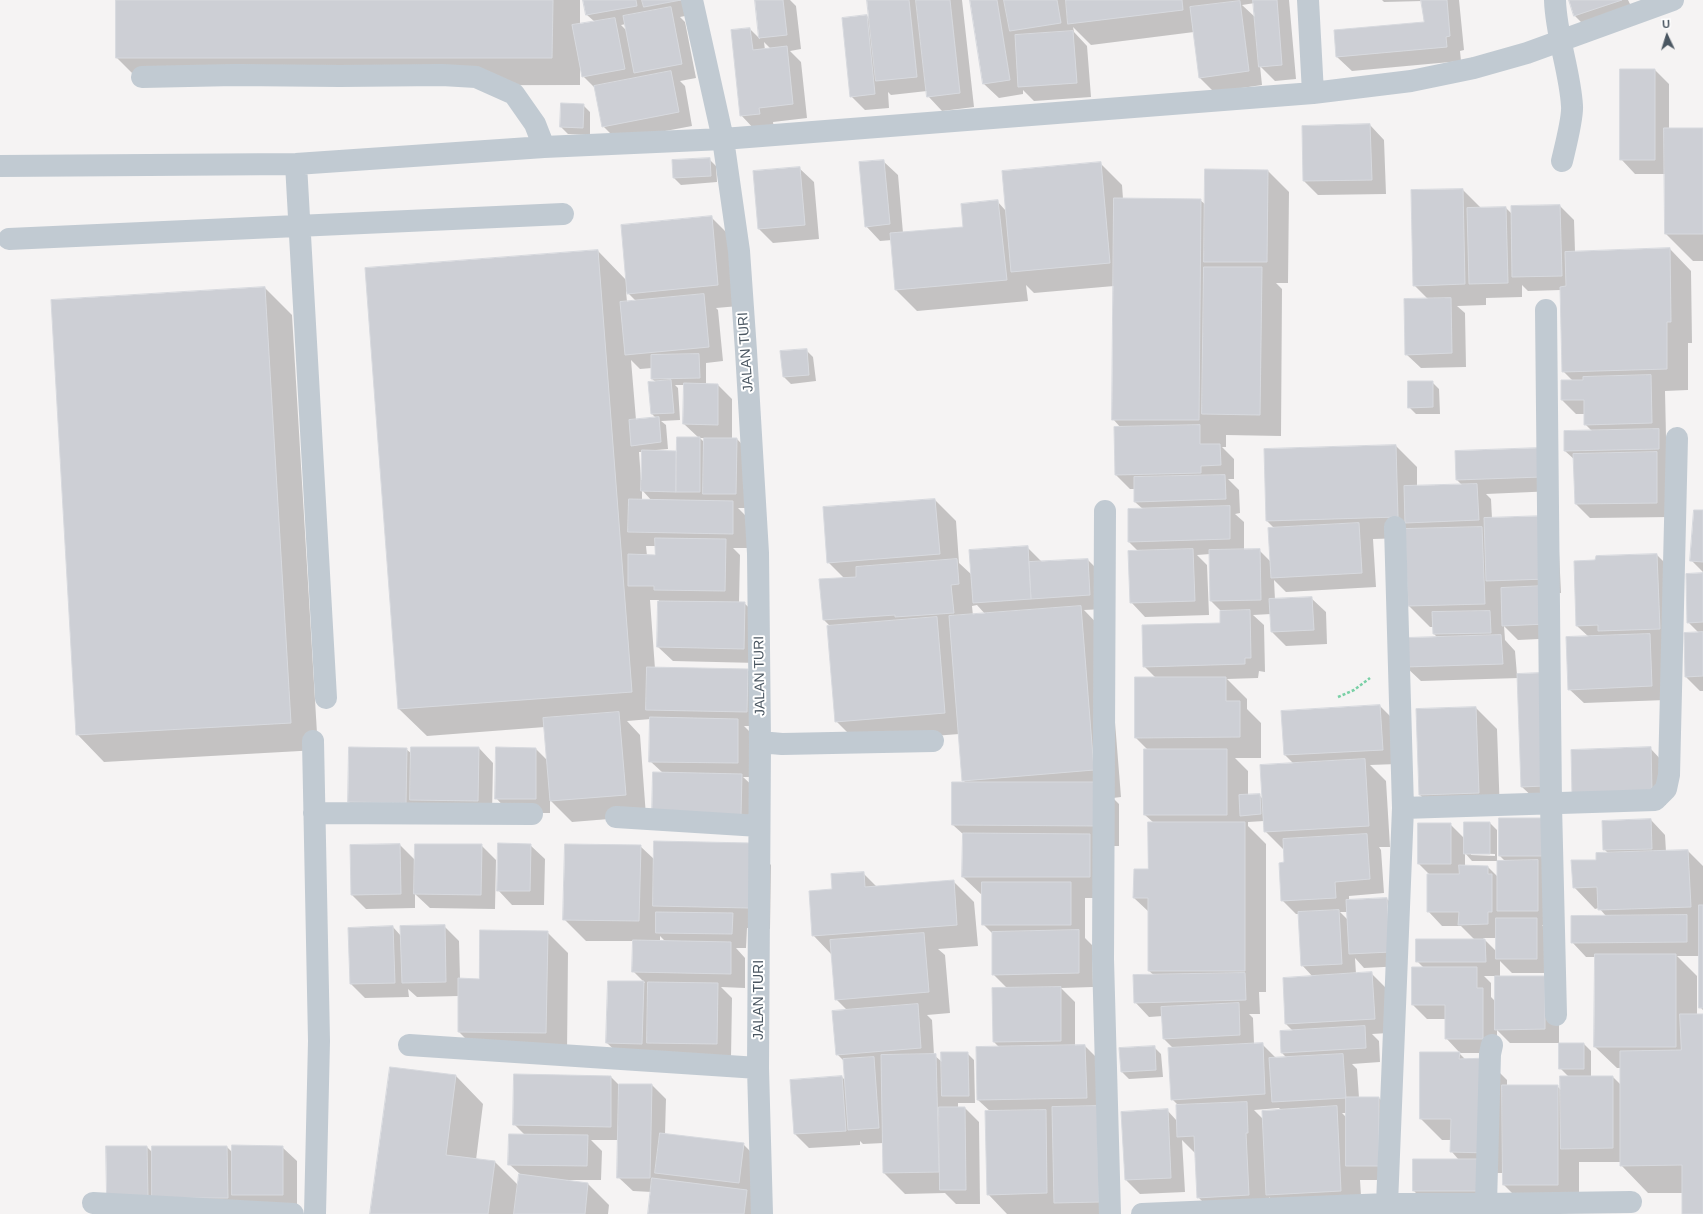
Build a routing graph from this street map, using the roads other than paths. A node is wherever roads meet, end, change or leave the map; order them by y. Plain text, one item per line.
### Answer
1 (692, 0) edge
2 (1308, 0) edge
3 (1555, 0) edge
4 (1672, 0) edge
5 (1560, 41) junction
6 (142, 77) dead end
7 (1313, 93) junction
8 (723, 139) junction
9 (544, 147) junction
10 (1562, 161) dead end
11 (296, 164) junction
12 (0, 166) edge
13 (563, 214) dead end
14 (299, 227) junction
15 (9, 239) dead end
16 (1546, 310) dead end
17 (1677, 438) dead end
18 (1105, 511) dead end
19 (1395, 527) dead end
20 (326, 698) dead end
21 (933, 741) dead end
22 (313, 742) dead end
23 (760, 742) junction
24 (1551, 804) junction
25 (1402, 808) junction
26 (314, 813) junction
27 (532, 814) dead end
28 (616, 817) dead end
29 (759, 826) junction
30 (1556, 1015) dead end
31 (409, 1045) dead end
32 (1492, 1045) dead end
33 (758, 1068) junction
34 (1631, 1202) dead end
35 (93, 1203) dead end
36 (1387, 1204) junction
37 (1486, 1204) junction
38 (293, 1214) edge
39 (315, 1214) edge
40 (762, 1214) edge
41 (1110, 1214) edge
42 (1142, 1214) edge

1 - 8 street, JALAN TURI
2 - 7 street
3 - 5 street
4 - 5 street
5 - 7 street
5 - 10 street
6 - 9 street
7 - 8 street
8 - 9 street
8 - 23 street, JALAN TURI
9 - 11 street
11 - 12 street
11 - 14 street
13 - 14 street
14 - 15 street
14 - 20 street
16 - 24 street
17 - 24 street
18 - 41 street
19 - 25 street
21 - 23 street
22 - 26 street
23 - 29 street, JALAN TURI
24 - 25 street
24 - 30 street
25 - 36 street
26 - 27 street
26 - 39 street
28 - 29 street
29 - 33 street, JALAN TURI
31 - 33 street
32 - 37 street
33 - 40 street, JALAN TURI
34 - 37 street
35 - 38 street
36 - 37 street
36 - 42 street

